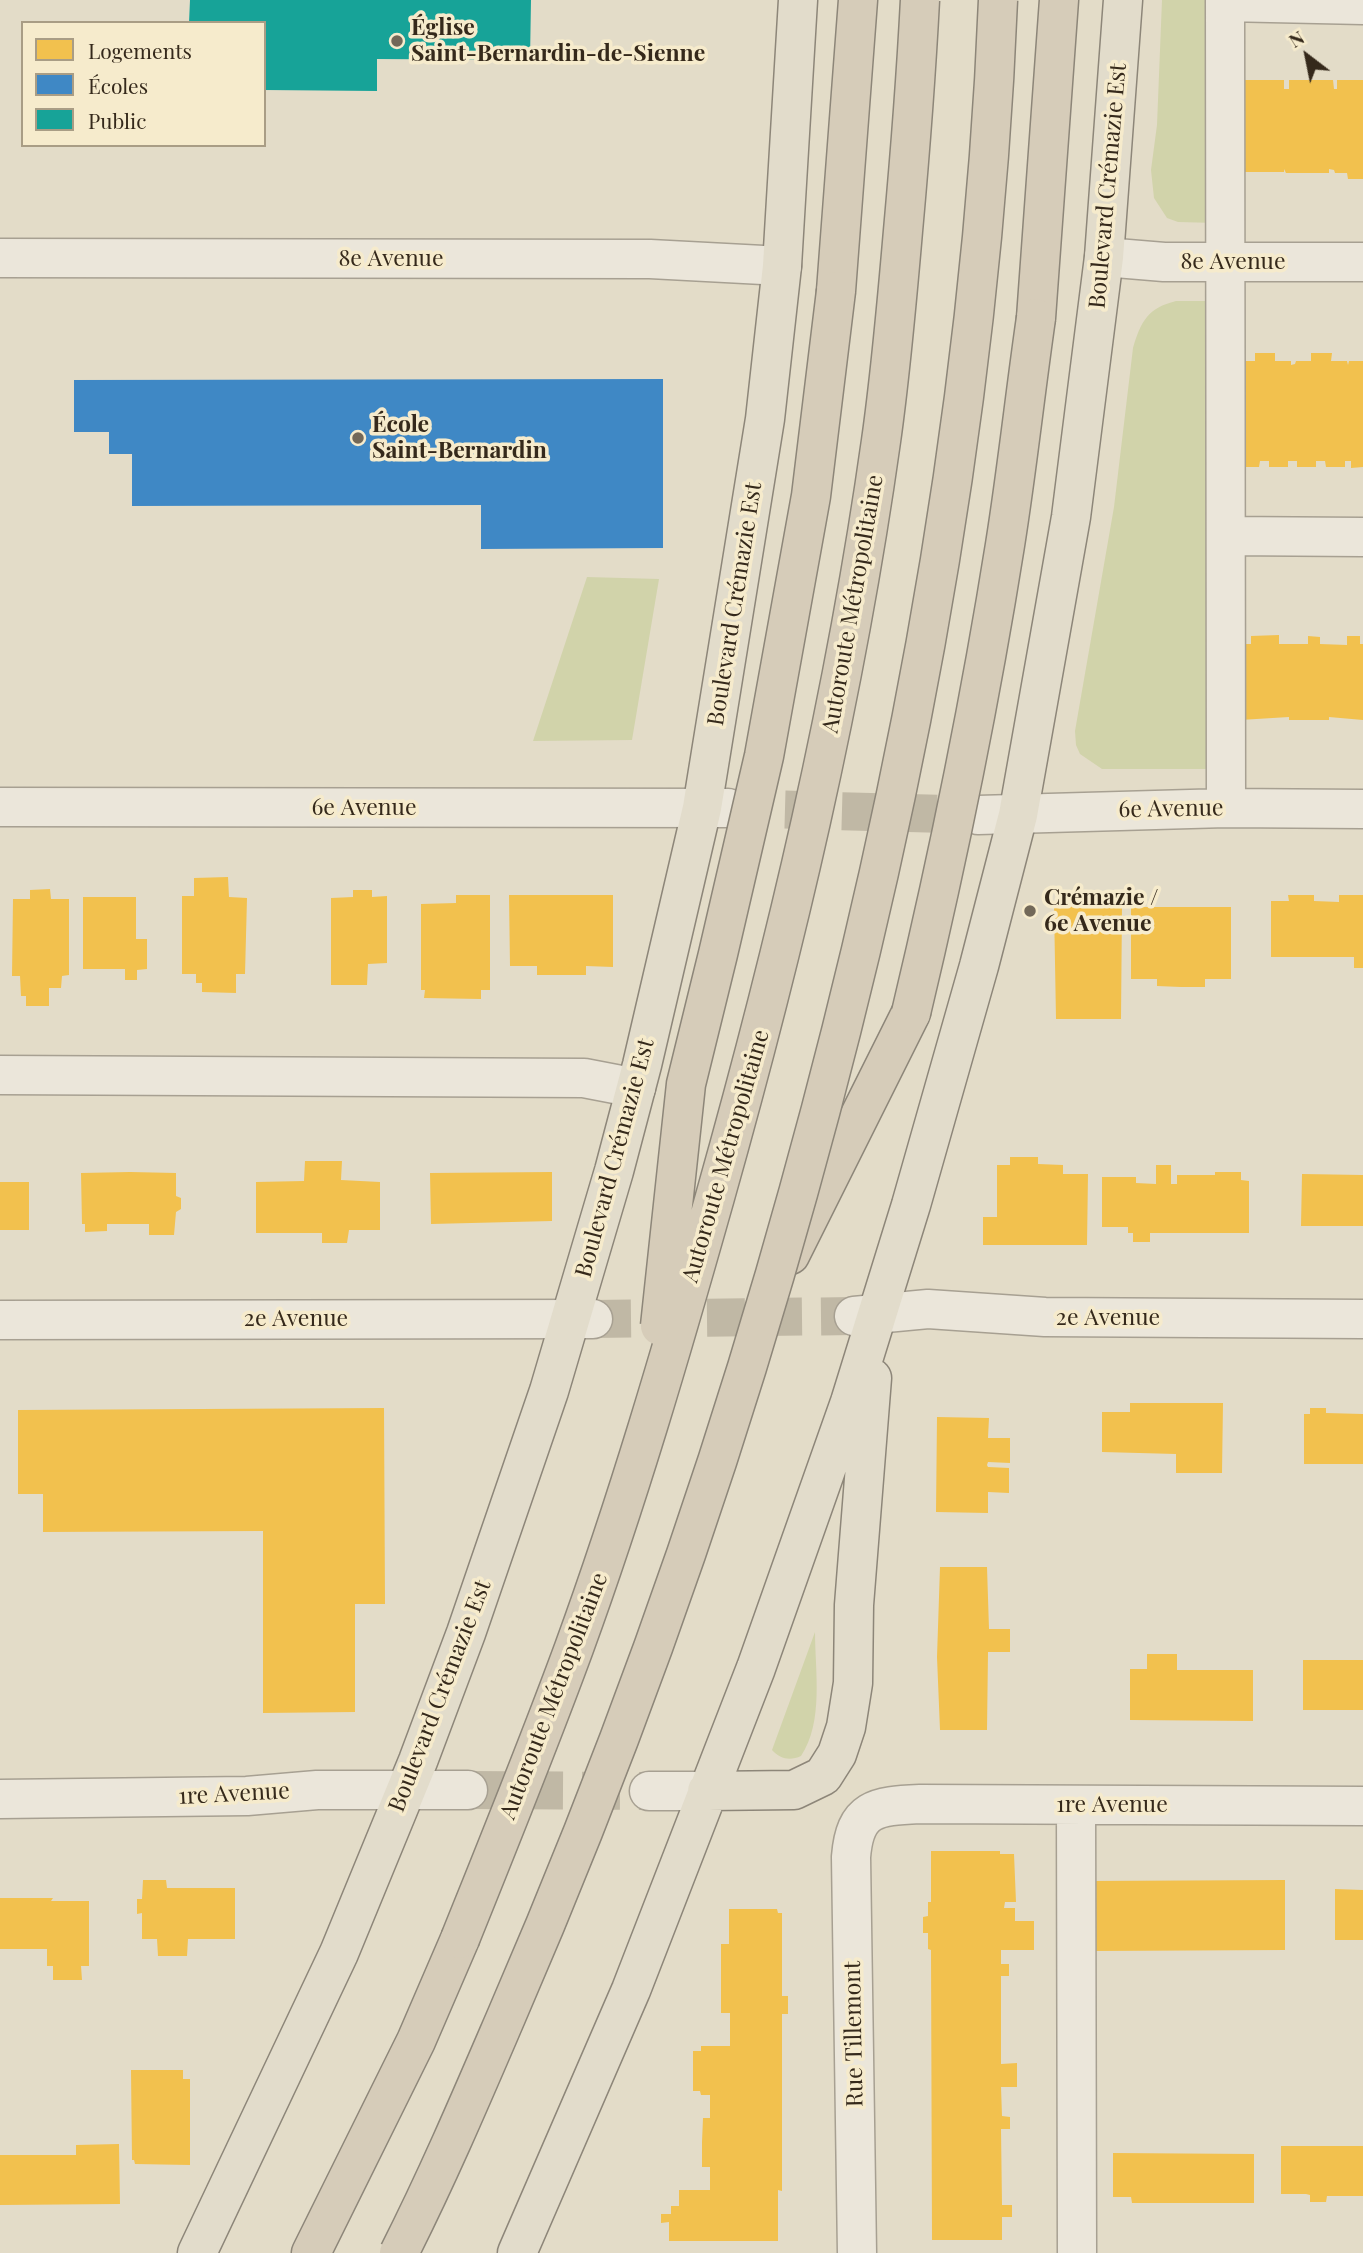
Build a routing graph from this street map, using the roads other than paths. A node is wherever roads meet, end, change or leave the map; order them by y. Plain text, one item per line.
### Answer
1 (798, 0) edge
2 (858, 0) edge
3 (920, 0) edge
4 (998, 0) edge
5 (1059, 0) edge
6 (1123, 0) edge
7 (1225, 1) edge
8 (1363, 5) edge
9 (1104, 257) junction
10 (0, 258) edge
11 (1226, 261) junction
12 (1363, 262) edge
13 (782, 266) junction
14 (1227, 536) junction
15 (1363, 537) edge
16 (0, 807) edge
17 (715, 808) junction
18 (1226, 808) junction
19 (1363, 809) edge
20 (978, 815) tunnel mouth
21 (1018, 815) junction
22 (0, 1074) edge
23 (636, 1088) junction
24 (768, 1298) junction
25 (866, 1314) junction
26 (582, 1319) junction
27 (1363, 1319) edge
28 (0, 1320) edge
29 (650, 1420) junction
30 (405, 1790) junction
31 (468, 1790) tunnel mouth
32 (649, 1791) tunnel mouth
33 (707, 1791) junction
34 (0, 1799) edge
35 (1076, 1805) junction
36 (1363, 1806) edge
37 (864, 1817) joint
38 (197, 2253) edge
39 (311, 2253) edge
40 (399, 2253) edge
41 (517, 2253) edge
42 (857, 2253) edge
43 (1077, 2253) edge

1 - 13 main road, Boulevard Crémazie Est
2 - 29 highway, bridge
3 - 29 highway, Autoroute Métropolitaine, bridge
4 - 24 highway, bridge
5 - 24 highway, bridge
6 - 9 main road, Boulevard Crémazie Est
7 - 8 street
7 - 11 street
9 - 11 street, 8e Avenue
9 - 21 main road, Boulevard Crémazie Est
10 - 13 street, 8e Avenue
11 - 12 street, 8e Avenue
11 - 14 street
13 - 17 main road, Boulevard Crémazie Est
14 - 15 street
14 - 18 street
16 - 17 street, 6e Avenue
17 - 23 main road, Boulevard Crémazie Est
18 - 19 street, 6e Avenue
18 - 21 street, 6e Avenue
20 - 21 street, 6e Avenue
21 - 25 main road, Boulevard Crémazie Est
22 - 23 street
23 - 26 main road, Boulevard Crémazie Est
24 - 40 highway, bridge
25 - 27 street, 2e Avenue
25 - 33 main road, Boulevard Crémazie Est
25 - 33 main road
26 - 28 street, 2e Avenue
26 - 30 main road, Boulevard Crémazie Est
29 - 39 highway, Autoroute Métropolitaine, bridge
30 - 31 street, 1re Avenue
30 - 34 street, 1re Avenue
30 - 38 main road, Boulevard Crémazie Est
32 - 33 street
33 - 41 main road, Boulevard Crémazie Est
35 - 36 street, 1re Avenue
35 - 37 street, 1re Avenue
35 - 43 street
37 - 42 street, Rue Tillemont

